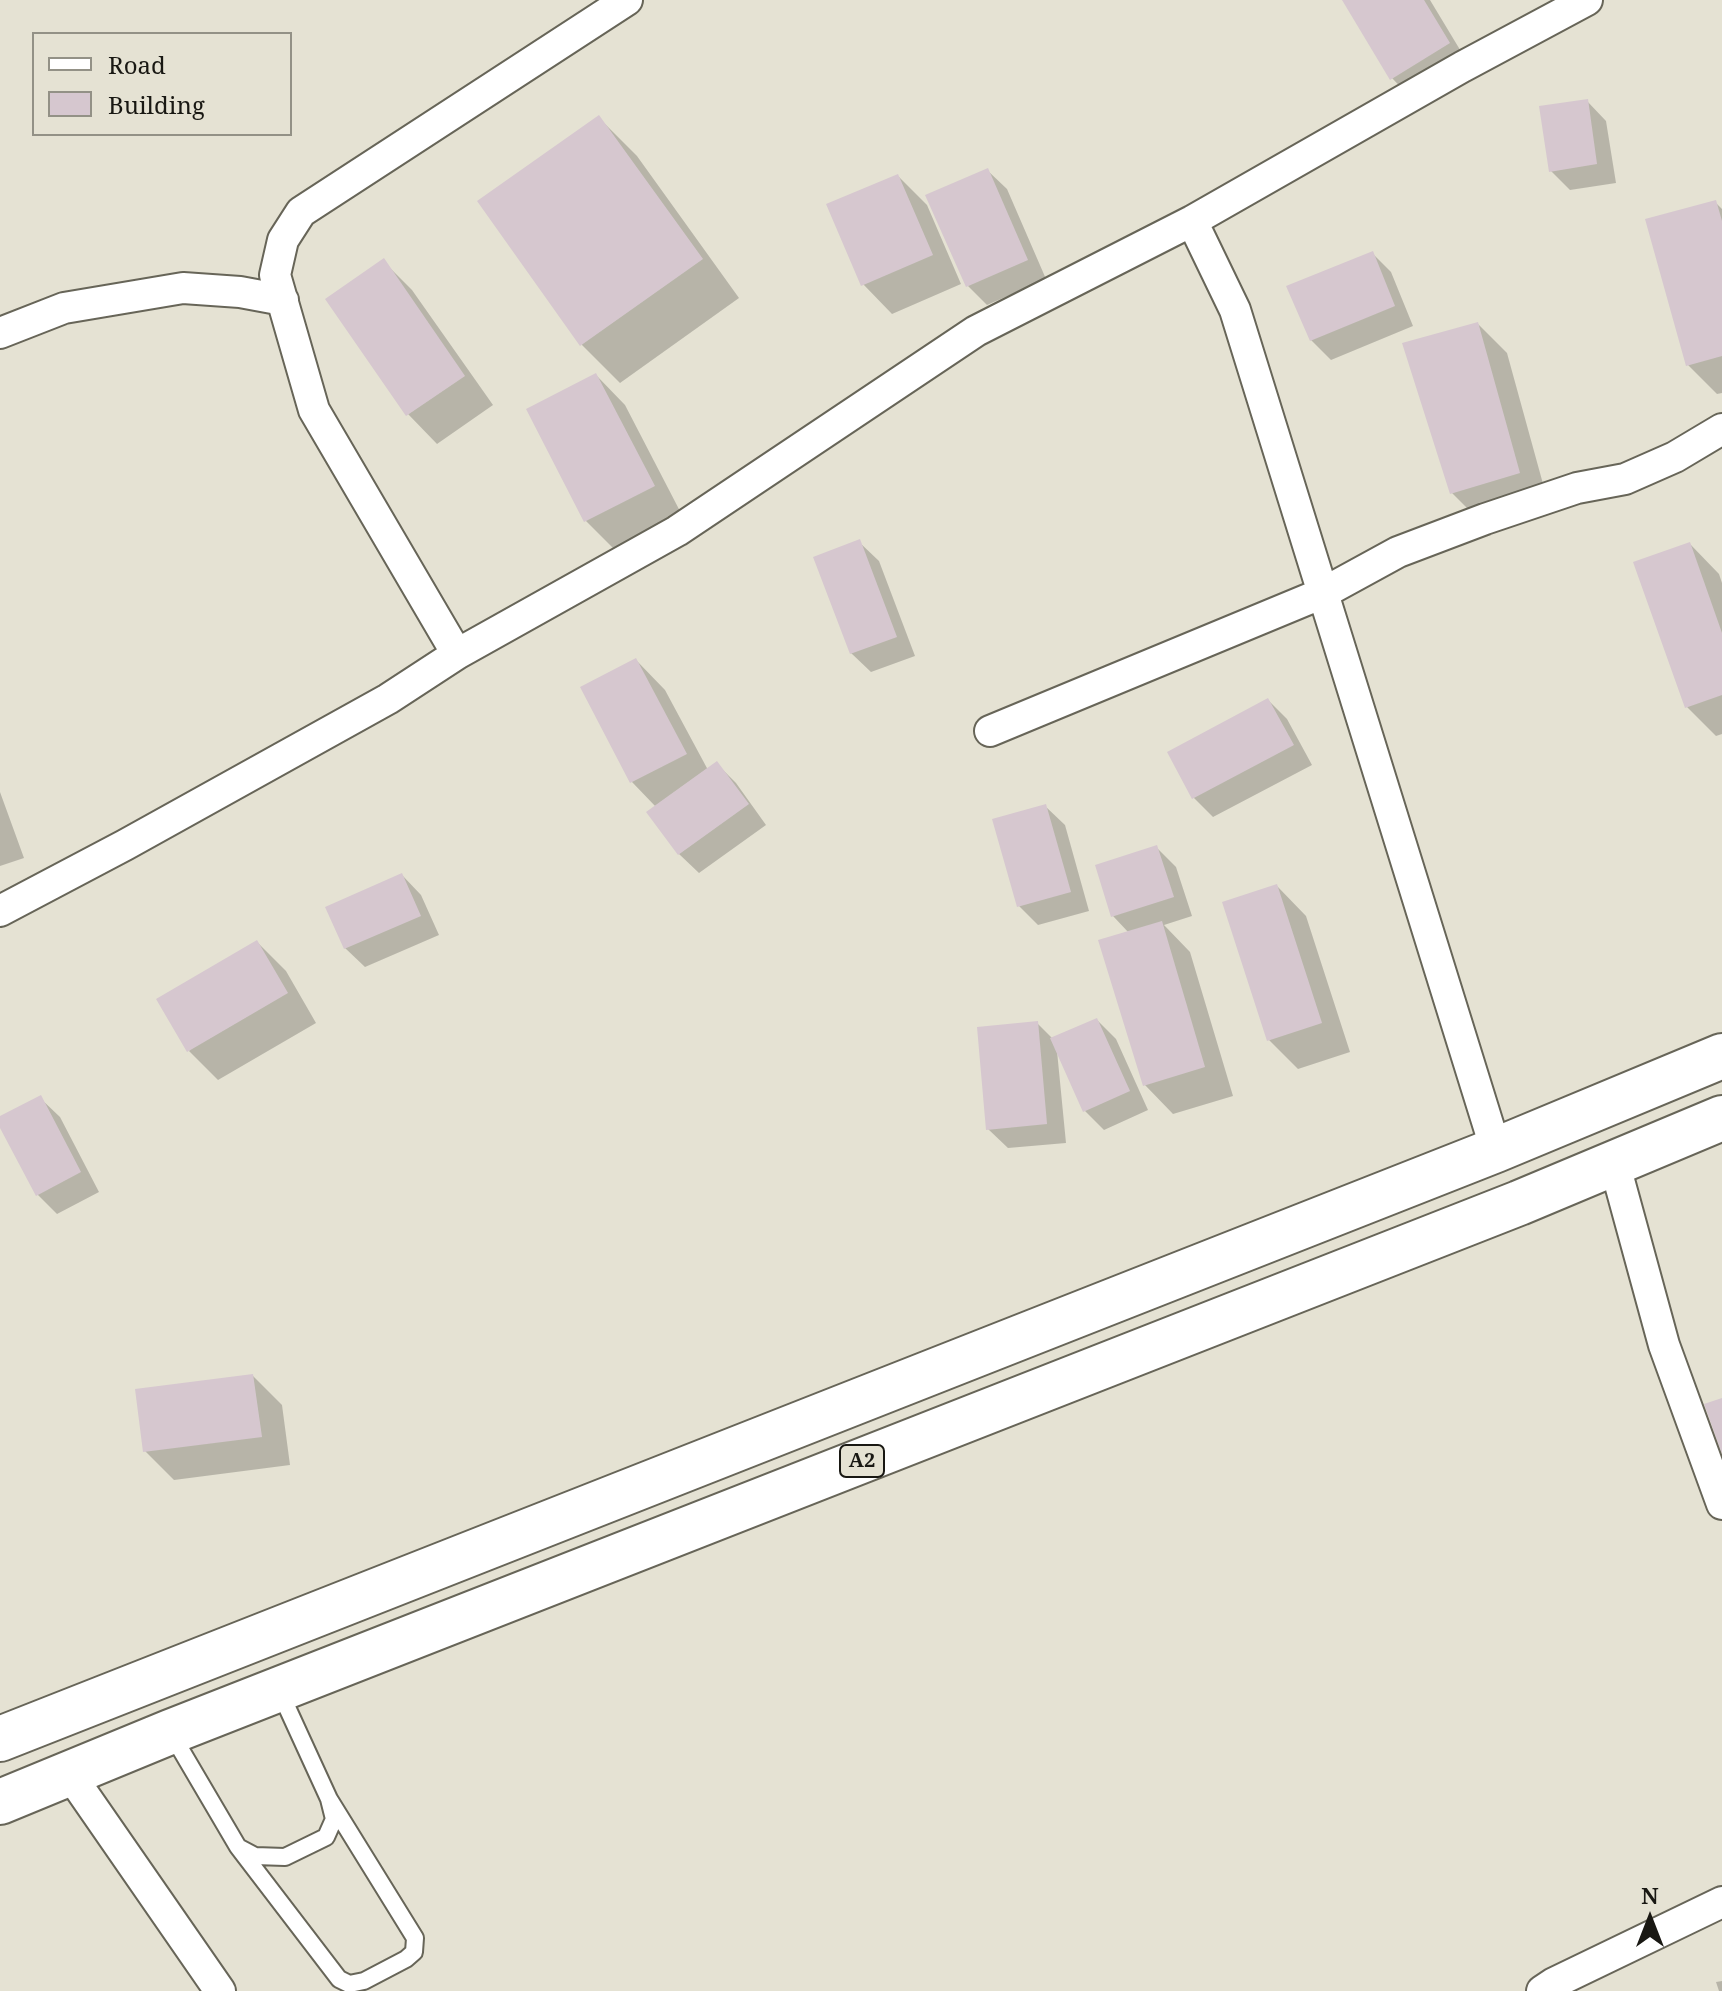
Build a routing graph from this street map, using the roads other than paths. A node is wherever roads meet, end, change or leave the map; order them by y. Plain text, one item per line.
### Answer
1 (627, 0) edge
2 (1587, 0) edge
3 (1192, 221) junction
4 (283, 300) junction
5 (0, 333) edge
6 (1722, 429) edge
7 (1323, 593) junction
8 (457, 654) junction
9 (990, 731) dead end
10 (0, 911) edge
11 (1722, 1056) edge
12 (1722, 1118) edge
13 (1496, 1150) junction
14 (1614, 1162) junction
15 (1722, 1504) edge
16 (279, 1689) junction
17 (170, 1732) junction
18 (0, 1739) edge
19 (69, 1773) junction
20 (329, 1799) junction
21 (0, 1802) edge
22 (238, 1847) junction
23 (1722, 1902) edge
24 (220, 1991) edge
25 (1542, 1991) edge

1 - 4 street
2 - 3 street
3 - 7 street
3 - 8 street
4 - 5 street
4 - 8 street
6 - 7 street
7 - 9 street
7 - 13 street
8 - 10 street
11 - 13 highway
12 - 14 highway, A2
13 - 18 highway
14 - 15 street
14 - 16 highway, A2
16 - 17 highway, A2
16 - 20 lane
17 - 19 highway, A2
17 - 22 lane
19 - 21 highway, A2
19 - 24 street
20 - 22 lane
20 - 22 lane
23 - 25 street

